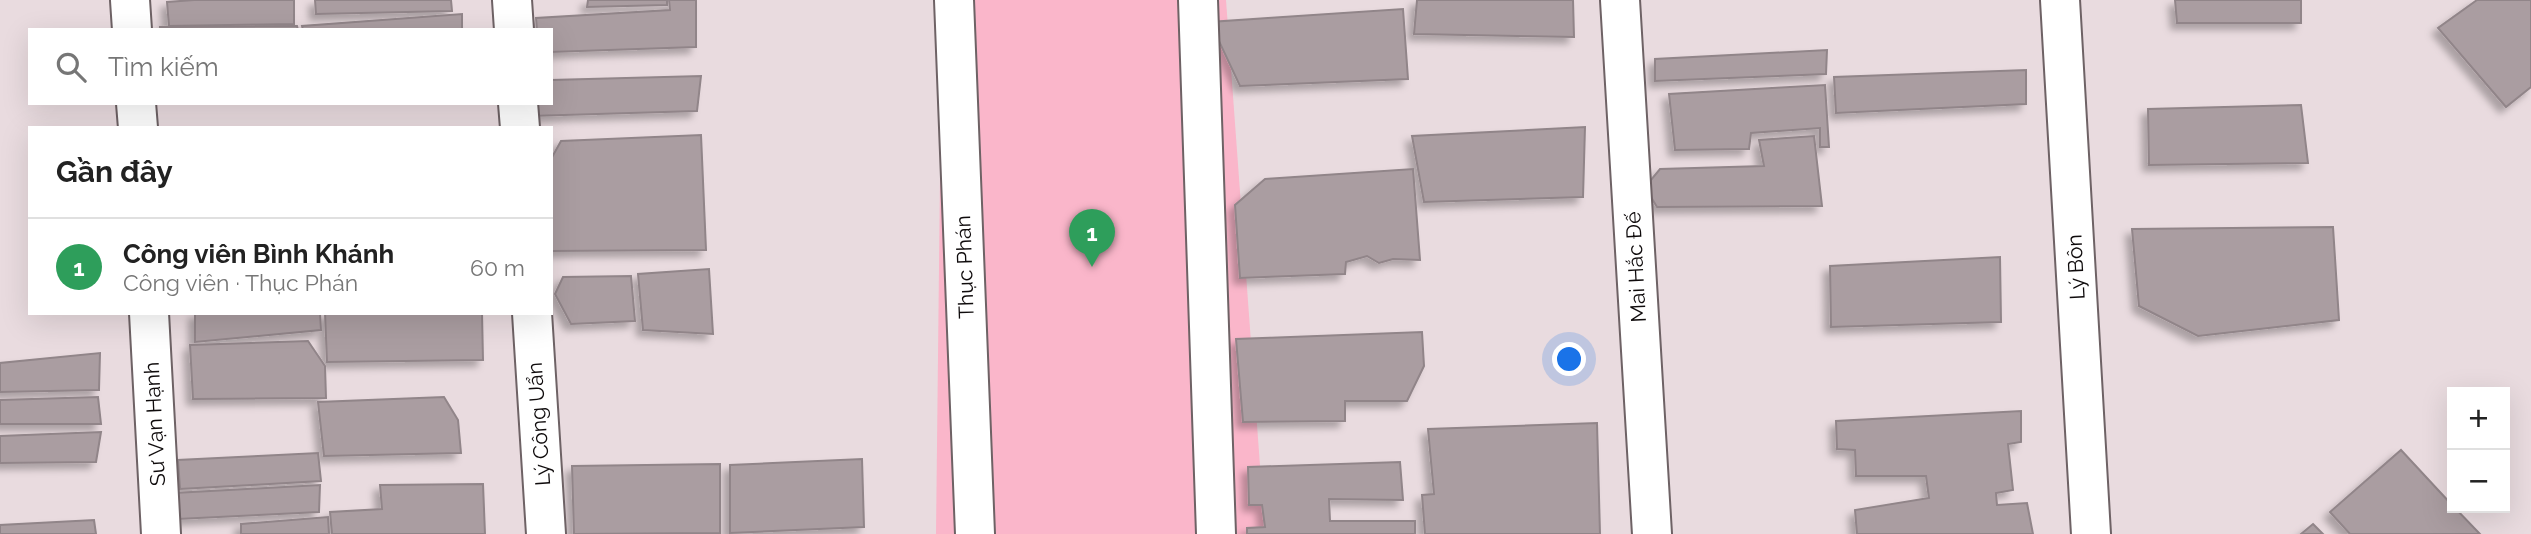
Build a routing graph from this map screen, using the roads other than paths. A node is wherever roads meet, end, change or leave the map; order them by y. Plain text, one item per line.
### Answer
1 (130, 0) edge
2 (512, 0) edge
3 (954, 0) edge
4 (1198, 0) edge
5 (1620, 0) edge
6 (2060, 0) edge
7 (132, 28) edge
8 (514, 28) edge
9 (136, 105) edge
10 (518, 105) edge
11 (138, 126) edge
12 (520, 126) edge
13 (149, 315) edge
14 (532, 315) edge
15 (161, 534) edge
16 (546, 534) edge
17 (975, 534) edge
18 (1216, 534) edge
19 (1652, 534) edge
20 (2091, 534) edge

1 - 7 street
2 - 8 street
3 - 17 street, Thục Phán
4 - 18 street
5 - 19 street, Mai Hắc Đế
6 - 20 street, Lý Bôn
9 - 11 street
10 - 12 street
13 - 15 street, Sư Vạn Hạnh
14 - 16 street, Lý Công Uẩn

